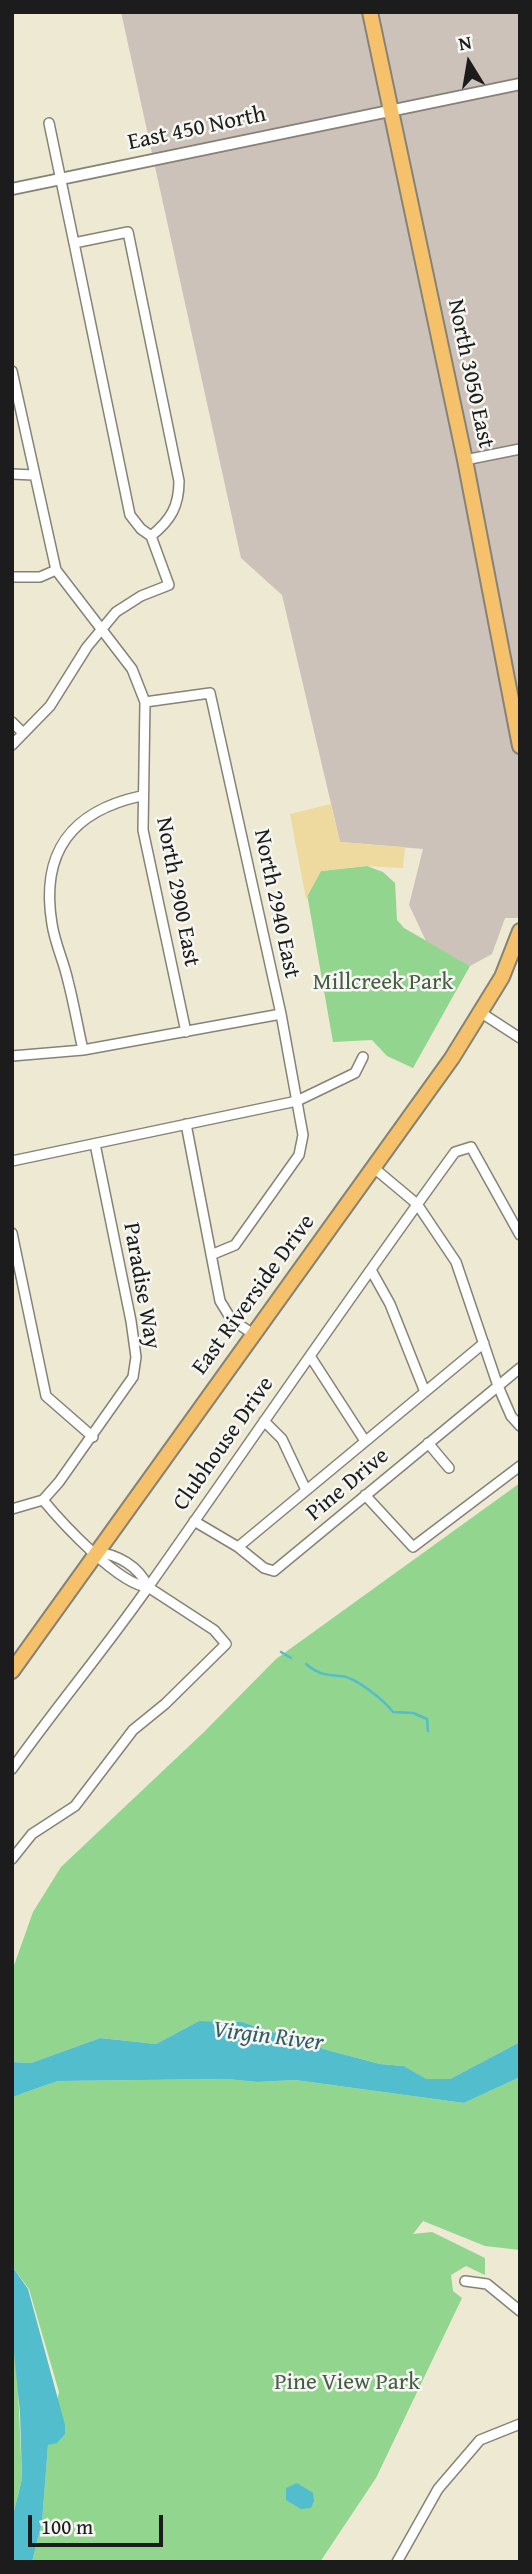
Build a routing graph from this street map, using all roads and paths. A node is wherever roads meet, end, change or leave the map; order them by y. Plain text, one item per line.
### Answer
1 (370, 12) edge
2 (520, 84) edge
3 (390, 110) junction
4 (49, 123) dead end
5 (60, 179) junction
6 (12, 189) edge
7 (74, 243) junction
8 (12, 371) edge
9 (520, 449) edge
10 (465, 460) junction
11 (12, 474) edge
12 (33, 475) junction
13 (152, 536) junction
14 (56, 570) junction
15 (12, 577) edge
16 (102, 629) junction
17 (145, 702) junction
18 (12, 722) edge
19 (23, 733) junction
20 (12, 745) edge
21 (520, 746) edge
22 (142, 796) junction
23 (518, 934) edge
24 (481, 1012) junction
25 (281, 1014) junction
26 (186, 1032) junction
27 (520, 1038) edge
28 (83, 1051) junction
29 (12, 1056) edge
30 (363, 1057) dead end
31 (297, 1101) junction
32 (186, 1124) junction
33 (95, 1144) junction
34 (12, 1161) edge
35 (374, 1168) junction
36 (417, 1204) junction
37 (12, 1233) edge
38 (520, 1235) edge
39 (211, 1255) junction
40 (371, 1270) junction
41 (253, 1334) junction
42 (484, 1343) junction
43 (310, 1356) junction
44 (520, 1368) edge
45 (498, 1386) junction
46 (425, 1392) junction
47 (264, 1421) junction
48 (520, 1426) edge
49 (93, 1437) junction
50 (366, 1441) junction
51 (428, 1443) junction
52 (520, 1466) edge
53 (449, 1468) dead end
54 (306, 1490) junction
55 (365, 1495) junction
56 (43, 1500) junction
57 (12, 1509) edge
58 (194, 1521) junction
59 (239, 1547) junction
60 (95, 1552) junction
61 (148, 1587) junction
62 (12, 1671) edge
63 (12, 1769) edge
64 (12, 1859) edge
65 (465, 2281) dead end
66 (520, 2311) edge
67 (520, 2424) edge
68 (397, 2562) edge

1 - 3 main road, North 3050 East
2 - 3 street, East 450 North
3 - 5 street, East 450 North
3 - 10 main road, North 3050 East
4 - 5 street
5 - 6 street, East 450 North
5 - 7 street
7 - 13 street
7 - 13 street
8 - 12 street, North 2900 East
9 - 10 street
10 - 21 main road, North 3050 East
11 - 12 street
12 - 14 street, North 2900 East
13 - 16 street
14 - 15 street
14 - 16 street, North 2900 East
16 - 17 street, North 2900 East
16 - 19 street
17 - 22 street, North 2900 East
17 - 25 street, North 2940 East
18 - 19 street
19 - 20 street
22 - 26 street, North 2900 East
22 - 28 street
23 - 24 main road, East Riverside Drive
24 - 27 street
24 - 35 main road, East Riverside Drive
25 - 26 street
25 - 31 street, North 2940 East
26 - 28 street
28 - 29 street
30 - 31 street
31 - 32 street
31 - 39 street, North 2940 East
32 - 33 street
32 - 39 street
33 - 34 street
33 - 49 street, Paradise Way
35 - 36 street
35 - 41 main road, East Riverside Drive
36 - 38 street, Clubhouse Drive
36 - 40 street, Clubhouse Drive
36 - 42 street
37 - 49 street
39 - 41 street
40 - 43 street, Clubhouse Drive
40 - 46 street
41 - 60 main road, East Riverside Drive
42 - 45 street
42 - 46 street
43 - 47 street, Clubhouse Drive
43 - 50 street
44 - 45 street, Pine Drive
45 - 48 street
45 - 51 street, Pine Drive
46 - 50 street
47 - 54 street
47 - 58 street, Clubhouse Drive
49 - 56 street, Paradise Way
50 - 54 street
51 - 53 street
51 - 55 street, Pine Drive
52 - 55 street
54 - 59 street
55 - 59 street, Pine Drive
56 - 57 street
56 - 60 street
58 - 59 street, Pine Drive
58 - 61 street, Clubhouse Drive
60 - 61 street
60 - 62 main road, East Riverside Drive
61 - 63 street, Clubhouse Drive
61 - 64 street
65 - 66 street
67 - 68 street

